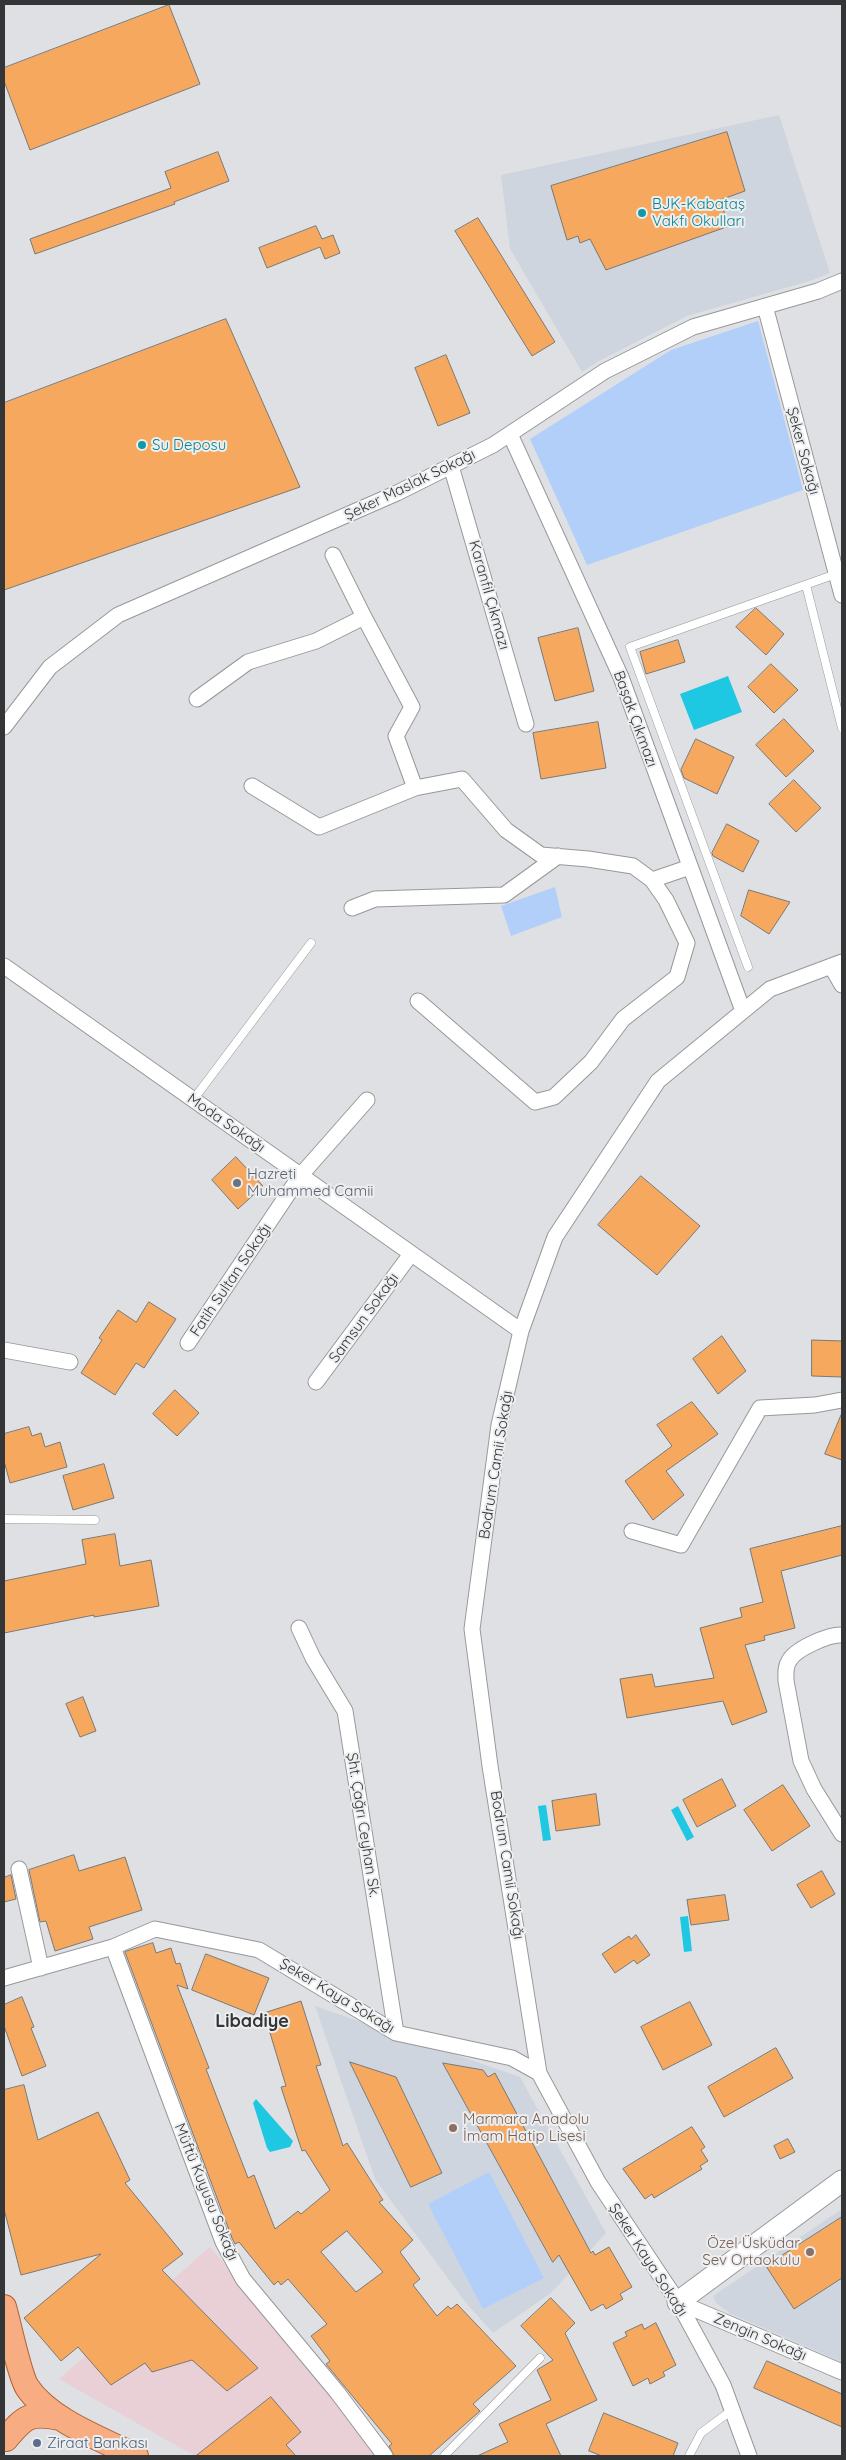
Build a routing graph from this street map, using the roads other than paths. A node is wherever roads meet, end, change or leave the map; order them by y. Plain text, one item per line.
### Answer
1 (842, 281) edge
2 (765, 306) junction
3 (510, 434) junction
4 (451, 466) junction
5 (333, 555) dead end
6 (836, 574) junction
7 (806, 585) junction
8 (842, 595) edge
9 (364, 617) junction
10 (197, 699) dead end
11 (526, 724) dead end
12 (4, 727) edge
13 (842, 728) edge
14 (252, 786) dead end
15 (415, 788) junction
16 (558, 856) junction
17 (690, 867) junction
18 (652, 880) junction
19 (352, 908) dead end
20 (311, 943) dead end
21 (836, 964) edge
22 (4, 966) edge
23 (748, 967) dead end
24 (842, 986) edge
25 (418, 1001) dead end
26 (743, 1011) junction
27 (194, 1100) junction
28 (368, 1100) dead end
29 (300, 1176) junction
30 (411, 1254) junction
31 (521, 1332) junction
32 (188, 1343) dead end
33 (4, 1350) edge
34 (70, 1362) dead end
35 (316, 1382) dead end
36 (842, 1400) edge
37 (4, 1518) edge
38 (95, 1520) dead end
39 (632, 1531) dead end
40 (299, 1628) dead end
41 (842, 1635) edge
42 (842, 1834) edge
43 (19, 1869) dead end
44 (113, 1947) junction
45 (42, 1968) junction
46 (4, 1978) edge
47 (396, 2033) junction
48 (539, 2073) junction
49 (842, 2181) edge
50 (678, 2302) junction
51 (4, 2306) edge
52 (540, 2358) dead end
53 (842, 2372) edge
54 (733, 2409) junction
55 (60, 2418) junction
56 (6, 2440) edge
57 (136, 2456) edge
58 (385, 2456) edge
59 (444, 2456) edge
60 (689, 2456) edge
61 (749, 2456) edge

1 - 2 street, Şeker Maslak Sokağı
2 - 3 street, Şeker Maslak Sokağı
2 - 6 street, Şeker Sokağı
3 - 4 street, Şeker Maslak Sokağı
3 - 17 street, Başak Çıkmazı
4 - 11 street, Karanfil Çıkmazı
4 - 12 street, Şeker Maslak Sokağı
5 - 9 street
6 - 7 lane
6 - 8 street, Şeker Sokağı
7 - 13 lane
7 - 23 lane
9 - 10 street
9 - 15 street
14 - 15 street
15 - 16 street
16 - 18 street
16 - 19 street
17 - 18 street
17 - 26 street, Başak Çıkmazı
18 - 25 street
20 - 27 lane
21 - 24 street
21 - 26 street, Bodrum Camii Sokağı
22 - 27 street, Moda Sokağı
26 - 31 street, Bodrum Camii Sokağı
27 - 29 street, Moda Sokağı
28 - 29 street, Fatih Sultan Sokağı
29 - 30 street, Moda Sokağı
29 - 32 street, Fatih Sultan Sokağı
30 - 31 street, Moda Sokağı
30 - 35 street, Samsun Sokağı
31 - 48 street, Bodrum Camii Sokağı
33 - 34 street
36 - 39 street
37 - 38 lane
40 - 47 street, Şht. Çağrı Ceyhan Sk.
41 - 42 street
43 - 45 street
44 - 45 street, Şeker Kaya Sokağı
44 - 47 street, Şeker Kaya Sokağı
44 - 58 street, Müftü Kuyusu Sokağı
45 - 46 street, Şeker Kaya Sokağı
47 - 48 street, Şeker Kaya Sokağı
48 - 50 street, Şeker Kaya Sokağı
49 - 50 street
50 - 53 street, Zengin Sokağı
50 - 54 street, Şeker Kaya Sokağı
51 - 55 main road
52 - 59 lane
54 - 60 lane
54 - 61 street, Şeker Kaya Sokağı
55 - 56 main road
55 - 57 main road

